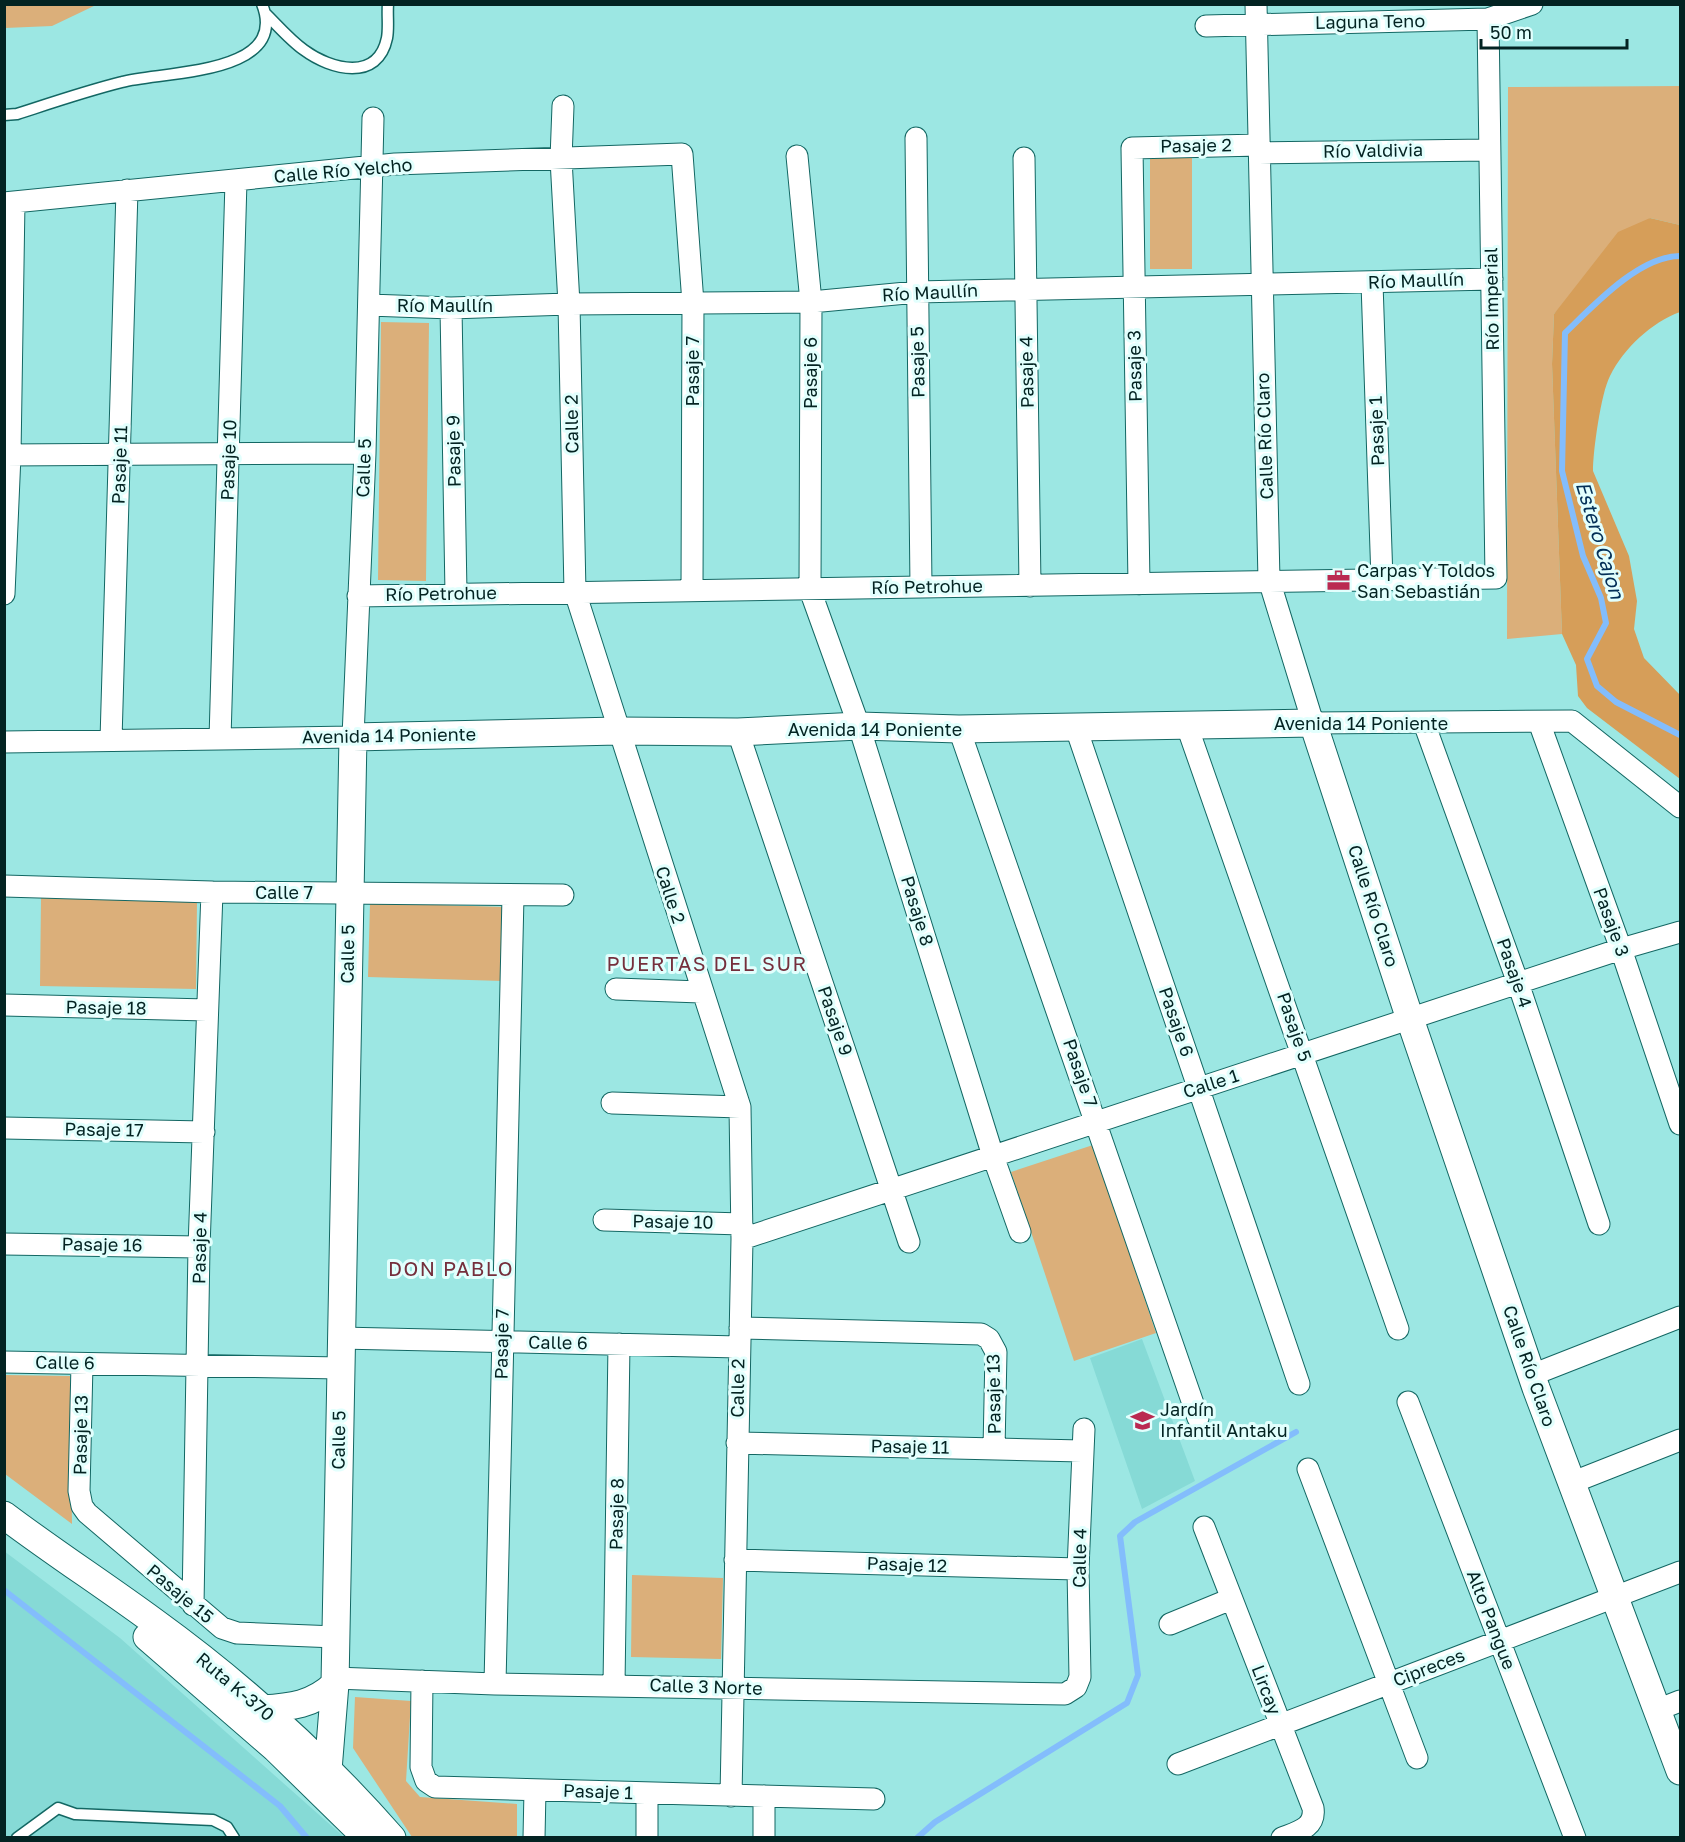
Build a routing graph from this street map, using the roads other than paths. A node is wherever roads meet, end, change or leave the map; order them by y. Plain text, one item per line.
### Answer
1 (388, 4) edge
2 (1532, 4) edge
3 (264, 10) edge
4 (1405, 13) edge
5 (1257, 15) edge
6 (1488, 19) junction
7 (1206, 26) dead end
8 (562, 106) dead end
9 (4, 115) edge
10 (373, 118) dead end
11 (916, 138) dead end
12 (1132, 148) joint
13 (1259, 149) junction
14 (1488, 150) junction
15 (682, 154) joint
16 (797, 156) dead end
17 (1024, 158) dead end
18 (561, 159) junction
19 (373, 167) junction
20 (236, 181) junction
21 (128, 190) junction
22 (9, 202) edge
23 (1492, 279) junction
24 (1372, 283) junction
25 (1261, 284) junction
26 (1134, 287) junction
27 (1026, 290) junction
28 (916, 292) junction
29 (811, 302) junction
30 (693, 303) junction
31 (369, 304) junction
32 (569, 304) junction
33 (451, 308) junction
34 (230, 453) junction
35 (365, 453) junction
36 (121, 454) junction
37 (7, 455) edge
38 (1496, 578) joint
39 (1269, 580) junction
40 (1382, 580) junction
41 (1139, 584) junction
42 (1030, 586) junction
43 (921, 587) junction
44 (692, 589) junction
45 (810, 590) junction
46 (575, 592) junction
47 (456, 593) junction
48 (4, 594) edge
49 (358, 596) junction
50 (1539, 722) junction
51 (1313, 723) junction
52 (1424, 723) junction
53 (859, 726) junction
54 (1187, 726) junction
55 (1076, 728) junction
56 (959, 729) junction
57 (618, 731) junction
58 (738, 732) junction
59 (353, 737) junction
60 (220, 739) junction
61 (111, 740) junction
62 (4, 742) edge
63 (1680, 807) edge
64 (4, 886) edge
65 (212, 892) junction
66 (350, 893) junction
67 (513, 896) junction
68 (563, 896) dead end
69 (1680, 932) edge
70 (1621, 949) junction
71 (1518, 983) junction
72 (616, 989) dead end
73 (701, 992) junction
74 (4, 1005) edge
75 (207, 1010) junction
76 (1410, 1019) junction
77 (1304, 1054) junction
78 (1199, 1088) junction
79 (612, 1103) dead end
80 (740, 1107) junction
81 (1097, 1122) junction
82 (1680, 1124) edge
83 (4, 1128) edge
84 (204, 1132) junction
85 (993, 1156) junction
86 (892, 1190) junction
87 (604, 1220) dead end
88 (1599, 1224) dead end
89 (742, 1231) junction
90 (1020, 1232) dead end
91 (909, 1242) dead end
92 (4, 1244) edge
93 (199, 1247) junction
94 (1680, 1317) edge
95 (1398, 1329) dead end
96 (740, 1337) junction
97 (340, 1338) junction
98 (990, 1339) joint
99 (502, 1341) junction
100 (619, 1344) junction
101 (4, 1362) edge
102 (82, 1364) junction
103 (198, 1366) junction
104 (341, 1368) junction
105 (1532, 1375) junction
106 (1299, 1384) dead end
107 (1408, 1402) dead end
108 (1198, 1418) dead end
109 (1084, 1429) dead end
110 (1680, 1440) edge
111 (737, 1443) junction
112 (994, 1449) junction
113 (1083, 1452) junction
114 (1308, 1469) dead end
115 (1571, 1483) junction
116 (82, 1506) joint
117 (4, 1515) edge
118 (1204, 1527) dead end
119 (59, 1557) junction
120 (735, 1560) junction
121 (1078, 1569) junction
122 (1680, 1572) edge
123 (1614, 1597) junction
124 (1231, 1599) junction
125 (193, 1605) junction
126 (1170, 1624) dead end
127 (336, 1637) junction
128 (1499, 1641) junction
129 (335, 1681) junction
130 (422, 1682) junction
131 (495, 1684) junction
132 (1388, 1684) junction
133 (614, 1685) junction
134 (1076, 1687) joint
135 (731, 1688) junction
136 (1669, 1706) edge
137 (262, 1709) junction
138 (1280, 1725) junction
139 (1417, 1758) dead end
140 (1178, 1764) dead end
141 (1680, 1771) edge
142 (322, 1778) junction
143 (535, 1790) junction
144 (647, 1793) junction
145 (731, 1796) junction
146 (764, 1796) junction
147 (874, 1799) dead end
148 (17, 1838) edge
149 (234, 1838) edge
150 (367, 1838) edge
151 (392, 1838) edge
152 (534, 1838) edge
153 (646, 1838) edge
154 (764, 1838) edge
155 (1282, 1838) edge
156 (1575, 1838) edge

1 - 3 lane
2 - 6 street, Laguna Teno
3 - 9 lane
4 - 5 street, Laguna Teno
4 - 6 street, Laguna Teno
5 - 7 street, Laguna Teno
5 - 13 street, Calle Río Claro
6 - 14 street, Río Imperial
8 - 18 street, Calle 2
10 - 19 street, Calle 5
11 - 28 street, Pasaje 5
12 - 13 street, Pasaje 2
12 - 26 street, Pasaje 3
13 - 14 street, Río Valdivia
13 - 25 street, Calle Río Claro
14 - 23 street, Río Imperial
15 - 18 street, Calle Río Yelcho
15 - 30 street, Pasaje 7
16 - 29 street, Pasaje 6
17 - 27 street, Pasaje 4
18 - 19 street, Calle Río Yelcho
18 - 32 street, Calle 2
19 - 20 street, Calle Río Yelcho
19 - 31 street, Calle 5
20 - 21 street, Calle Río Yelcho
20 - 34 street, Pasaje 10
21 - 22 street, Calle Río Yelcho
21 - 36 street, Pasaje 11
22 - 37 street
23 - 24 street, Río Maullín
23 - 38 street, Río Imperial
24 - 25 street, Río Maullín
24 - 40 street, Pasaje 1
25 - 26 street, Río Maullín
25 - 39 street, Calle Río Claro
26 - 27 street, Río Maullín
26 - 41 street, Pasaje 3
27 - 28 street, Río Maullín
27 - 42 street, Pasaje 4
28 - 29 street, Río Maullín
28 - 43 street, Pasaje 5
29 - 30 street, Río Maullín
29 - 45 street, Pasaje 6
30 - 32 street, Río Maullín
30 - 44 street, Pasaje 7
31 - 33 street, Río Maullín
31 - 35 street, Calle 5
32 - 33 street, Río Maullín
32 - 46 street, Calle 2
33 - 47 street, Pasaje 9
34 - 35 street
34 - 36 street
34 - 60 street, Pasaje 10
35 - 49 street, Calle 5
36 - 37 street
36 - 61 street, Pasaje 11
37 - 48 street
38 - 40 street, Río Petrohue
39 - 40 street, Río Petrohue
39 - 41 street, Río Petrohue
39 - 51 street, Calle Río Claro
41 - 42 street, Río Petrohue
42 - 43 street, Río Petrohue
43 - 45 street, Río Petrohue
44 - 45 street, Río Petrohue
44 - 46 street, Río Petrohue
45 - 53 street, Pasaje 8
46 - 47 street, Río Petrohue
46 - 57 street, Calle 2
47 - 49 street, Río Petrohue
49 - 59 street, Calle 5
50 - 52 street, Avenida 14 Poniente
50 - 63 street, Avenida 14 Poniente
50 - 70 street, Pasaje 3
51 - 52 street, Avenida 14 Poniente
51 - 54 street, Avenida 14 Poniente
51 - 76 street, Calle Río Claro
52 - 71 street, Pasaje 4
53 - 56 street, Avenida 14 Poniente
53 - 58 street, Avenida 14 Poniente
53 - 85 street, Pasaje 8
54 - 55 street, Avenida 14 Poniente
54 - 77 street, Pasaje 5
55 - 56 street, Avenida 14 Poniente
55 - 78 street, Pasaje 6
56 - 81 street, Pasaje 7
57 - 58 street, Avenida 14 Poniente
57 - 59 street, Avenida 14 Poniente
57 - 73 street, Calle 2
58 - 86 street, Pasaje 9
59 - 60 street, Avenida 14 Poniente
59 - 66 street, Calle 5
60 - 61 street, Avenida 14 Poniente
61 - 62 street, Avenida 14 Poniente
64 - 65 street, Calle 7
65 - 66 street, Calle 7
65 - 75 street, Pasaje 4
66 - 67 street, Calle 7
66 - 97 street, Calle 5
67 - 68 street, Calle 7
67 - 99 street, Pasaje 7
69 - 70 street, Calle 1
70 - 71 street, Calle 1
70 - 82 street, Pasaje 3
71 - 76 street, Calle 1
71 - 88 street, Pasaje 4
72 - 73 street
73 - 80 street, Calle 2
74 - 75 street, Pasaje 18
75 - 84 street, Pasaje 4
76 - 77 street, Calle 1
76 - 105 street, Calle Río Claro
77 - 78 street, Calle 1
77 - 95 street, Pasaje 5
78 - 81 street, Calle 1
78 - 106 street, Pasaje 6
79 - 80 street
80 - 89 street, Calle 2
81 - 85 street, Calle 1
81 - 108 street, Pasaje 7
83 - 84 street, Pasaje 17
84 - 93 street, Pasaje 4
85 - 86 street, Calle 1
85 - 90 street, Pasaje 8
86 - 89 street, Calle 1
86 - 91 street, Pasaje 9
87 - 89 street, Pasaje 10
89 - 96 street, Calle 2
92 - 93 street, Pasaje 16
93 - 103 street, Pasaje 4
94 - 105 street
96 - 98 street, Calle 6
96 - 100 street, Calle 6
96 - 111 street, Calle 2
97 - 99 street, Calle 6
97 - 104 street, Calle 5
98 - 112 street, Pasaje 13
99 - 100 street, Calle 6
99 - 131 street, Pasaje 7
100 - 133 street, Pasaje 8
101 - 102 street, Calle 6
102 - 103 street, Calle 6
102 - 116 street, Pasaje 13
103 - 104 street, Calle 6
103 - 125 street, Pasaje 4
104 - 127 street, Calle 5
105 - 115 street, Calle Río Claro
107 - 128 street, Alto Pangue
109 - 113 street, Calle 4
110 - 115 street
111 - 112 street, Pasaje 11
111 - 120 street, Calle 2
112 - 113 street, Pasaje 11
113 - 121 street, Calle 4
114 - 132 street
115 - 123 street, Calle Río Claro
116 - 125 street, Pasaje 15
117 - 119 street, Ruta K-370
118 - 124 street, Lircay
119 - 137 street, Ruta K-370
119 - 142 street, Ruta K-370
120 - 121 street, Pasaje 12
120 - 135 street, Calle 2
121 - 134 street, Calle 4
122 - 123 street, Cipreces
123 - 128 street, Cipreces
123 - 136 street, Calle Río Claro
124 - 126 street
124 - 138 street, Lircay
125 - 127 street, Pasaje 15
127 - 129 street, Calle 5
128 - 132 street, Cipreces
128 - 156 street, Alto Pangue
129 - 130 street, Calle 3 Norte
129 - 137 street
129 - 142 street, Calle 5
130 - 131 street, Calle 3 Norte
130 - 143 street, Pasaje 1
131 - 133 street, Calle 3 Norte
132 - 138 street, Cipreces
132 - 139 street
133 - 135 street, Calle 3 Norte
134 - 135 street, Calle 3 Norte
135 - 145 street, Calle 2
136 - 141 street, Calle Río Claro
137 - 142 street, Ruta K-370
138 - 140 street, Cipreces
138 - 155 street, Lircay
142 - 150 street, Ruta K-370
142 - 151 street, Ruta K-370
143 - 144 street, Pasaje 1
143 - 152 street
144 - 145 street, Pasaje 1
144 - 153 street
145 - 146 street, Pasaje 1
146 - 147 street, Pasaje 1
146 - 154 street
148 - 149 lane

